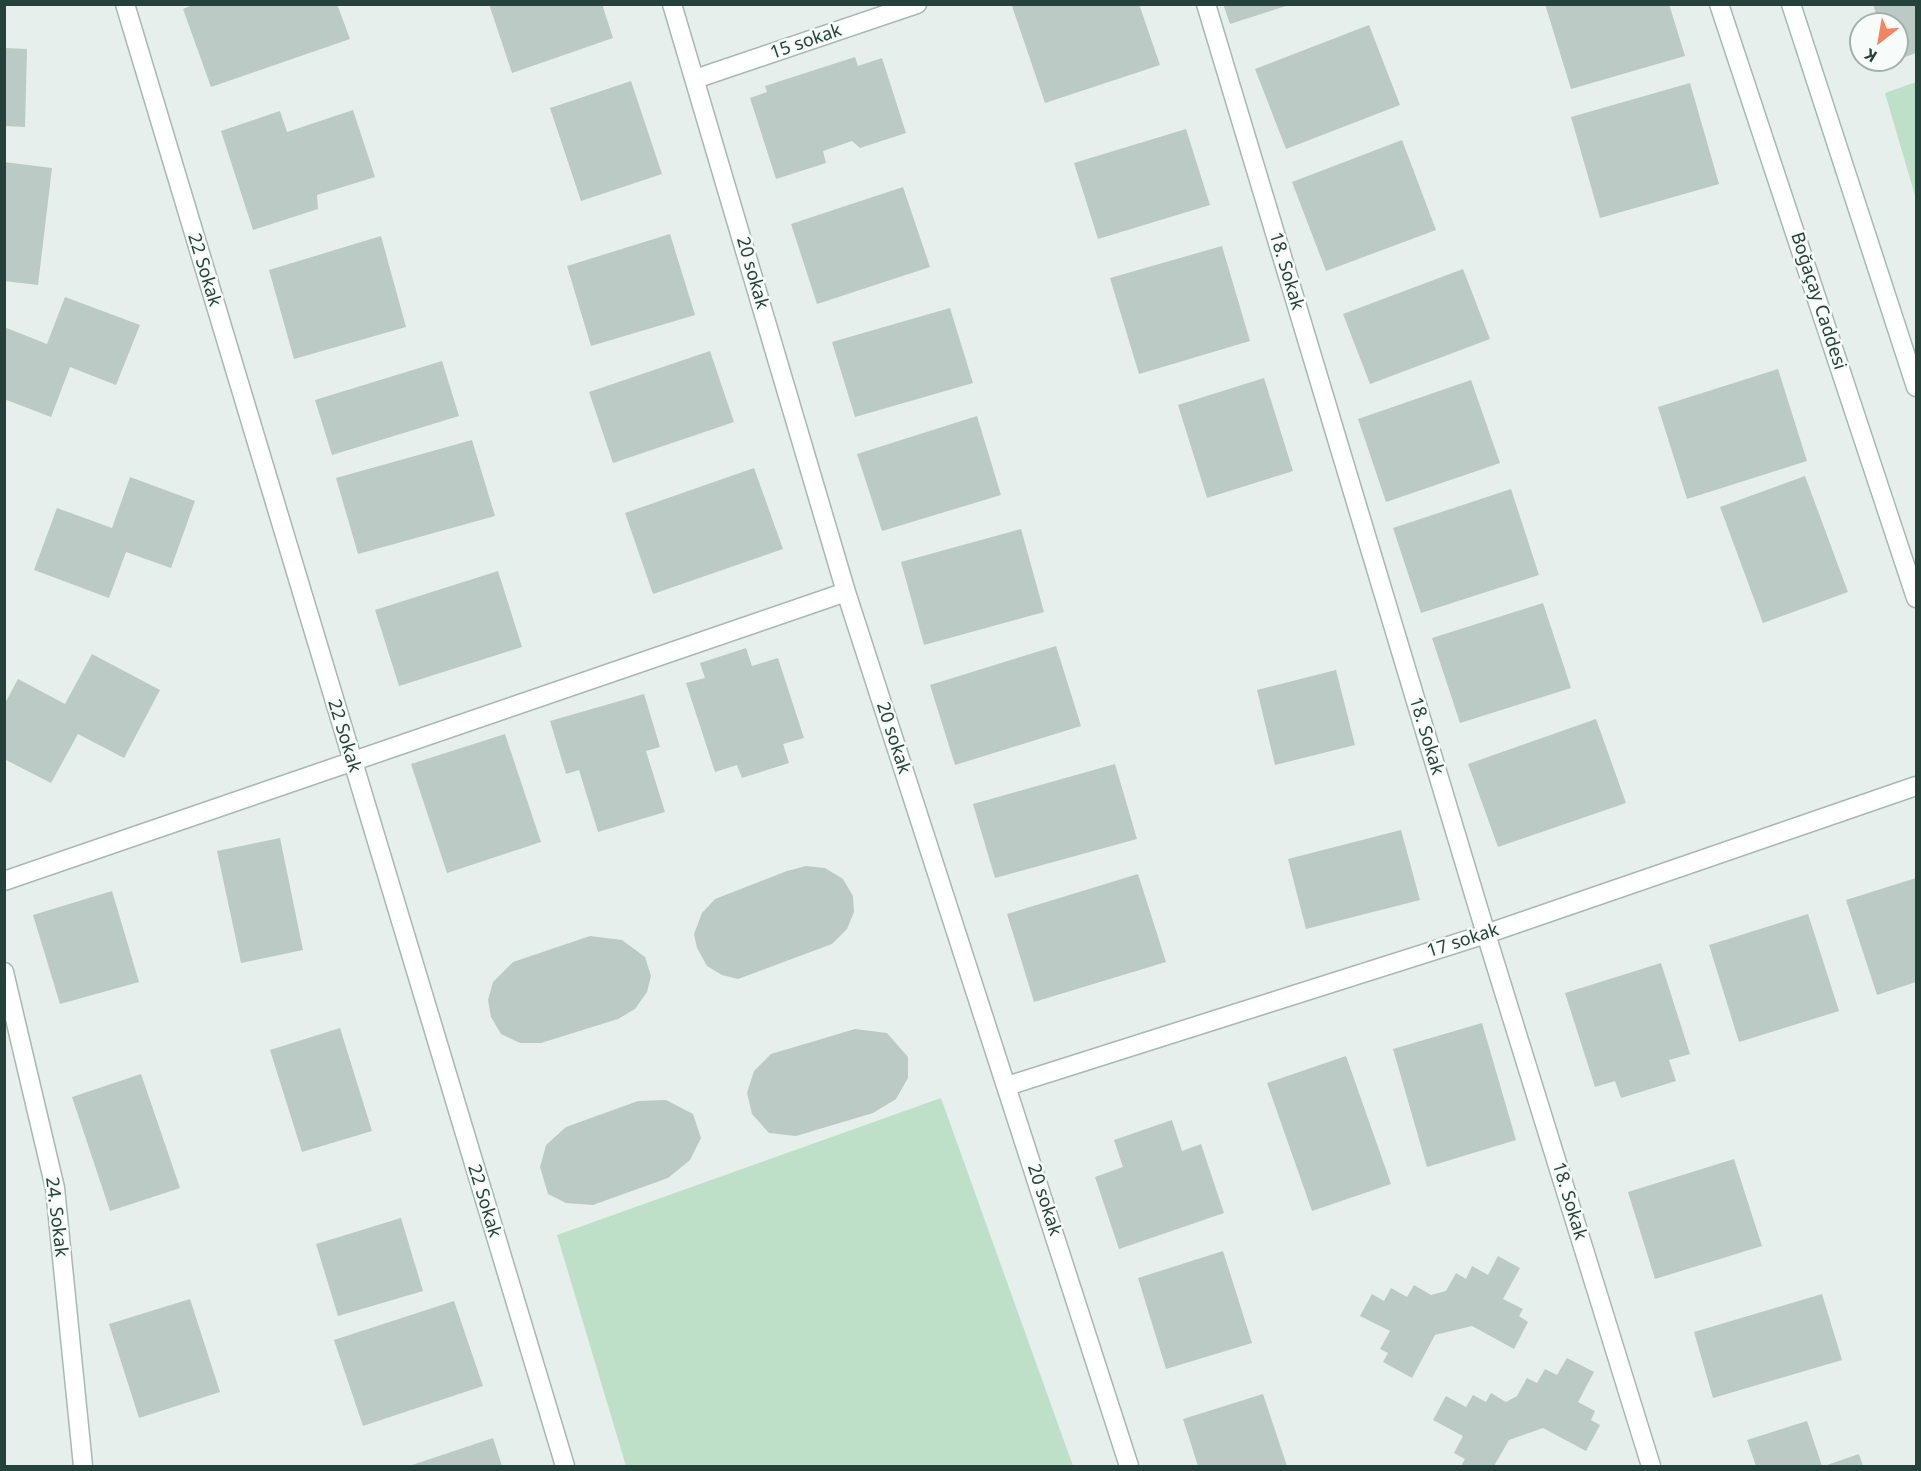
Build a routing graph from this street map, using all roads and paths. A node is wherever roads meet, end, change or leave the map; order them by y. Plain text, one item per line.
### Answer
1 (125, 4) edge
2 (672, 4) edge
3 (917, 4) edge
4 (1206, 4) edge
5 (1719, 4) edge
6 (1791, 4) edge
7 (695, 79) junction
8 (1917, 387) edge
9 (846, 592) junction
10 (1917, 598) edge
11 (351, 760) junction
12 (1917, 786) edge
13 (4, 881) edge
14 (1486, 934) junction
15 (4, 972) edge
16 (1007, 1086) junction
17 (83, 1467) edge
18 (565, 1467) edge
19 (1129, 1467) edge
20 (1651, 1467) edge

1 - 11 street, 22 Sokak
2 - 7 street, 20 sokak
3 - 7 street, 15 sokak
4 - 14 street, 18. Sokak
5 - 10 street, Boğaçay Caddesi
6 - 8 street
7 - 9 street, 20 sokak
9 - 11 street
9 - 16 street, 20 sokak
11 - 13 street
11 - 18 street, 22 Sokak
12 - 14 street, 17 sokak
14 - 16 street, 17 sokak
14 - 20 street, 18. Sokak
15 - 17 street, 24. Sokak
16 - 19 street, 20 sokak

